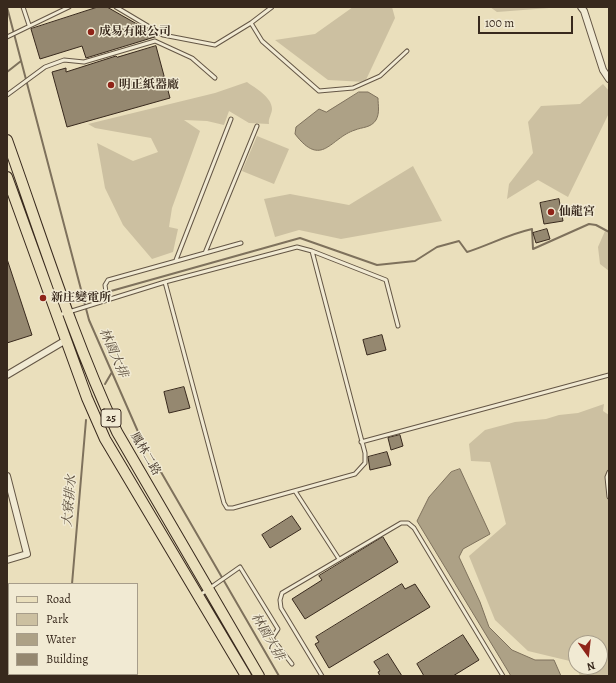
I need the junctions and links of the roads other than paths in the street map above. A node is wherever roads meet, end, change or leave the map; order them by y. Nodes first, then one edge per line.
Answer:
1 (23, 7) edge
2 (69, 7) edge
3 (116, 7) edge
4 (272, 7) edge
5 (581, 7) edge
6 (251, 23) junction
7 (29, 25) junction
8 (7, 35) edge
9 (407, 52) dead end
10 (215, 78) dead end
11 (609, 79) edge
12 (7, 95) edge
13 (232, 119) dead end
14 (257, 126) dead end
15 (7, 140) edge
16 (7, 177) edge
17 (241, 243) dead end
18 (312, 251) junction
19 (205, 253) junction
20 (176, 261) junction
21 (165, 282) junction
22 (107, 299) junction
23 (70, 312) junction
24 (57, 316) junction
25 (398, 326) dead end
26 (66, 340) junction
27 (7, 375) edge
28 (609, 375) edge
29 (361, 442) junction
30 (609, 472) edge
31 (7, 476) edge
32 (295, 491) junction
33 (609, 497) edge
34 (340, 559) junction
35 (7, 560) edge
36 (212, 587) junction
37 (199, 596) junction
38 (292, 664) dead end
39 (246, 676) edge
40 (259, 676) edge
41 (322, 676) edge
42 (503, 676) edge

1 - 7 lane
2 - 7 lane
3 - 6 lane
4 - 6 lane
5 - 11 street
6 - 9 lane
7 - 8 lane
10 - 12 lane
13 - 20 lane
14 - 19 lane
15 - 23 main road, 鳳林二路 / 25
16 - 24 main road, 25
17 - 19 lane
18 - 21 lane
18 - 25 lane
18 - 29 lane
19 - 20 lane
20 - 22 lane
21 - 22 lane
21 - 32 lane
22 - 23 lane
23 - 24 lane
23 - 36 main road, 鳳林二路 / 25
24 - 26 main road, 25
26 - 27 street
26 - 37 main road, 25
28 - 29 lane
29 - 32 lane
30 - 33 lane
31 - 35 street
32 - 34 lane
34 - 41 lane
34 - 42 lane
36 - 37 lane
36 - 38 lane
36 - 40 main road, 鳳林二路 / 25
37 - 39 main road, 25

